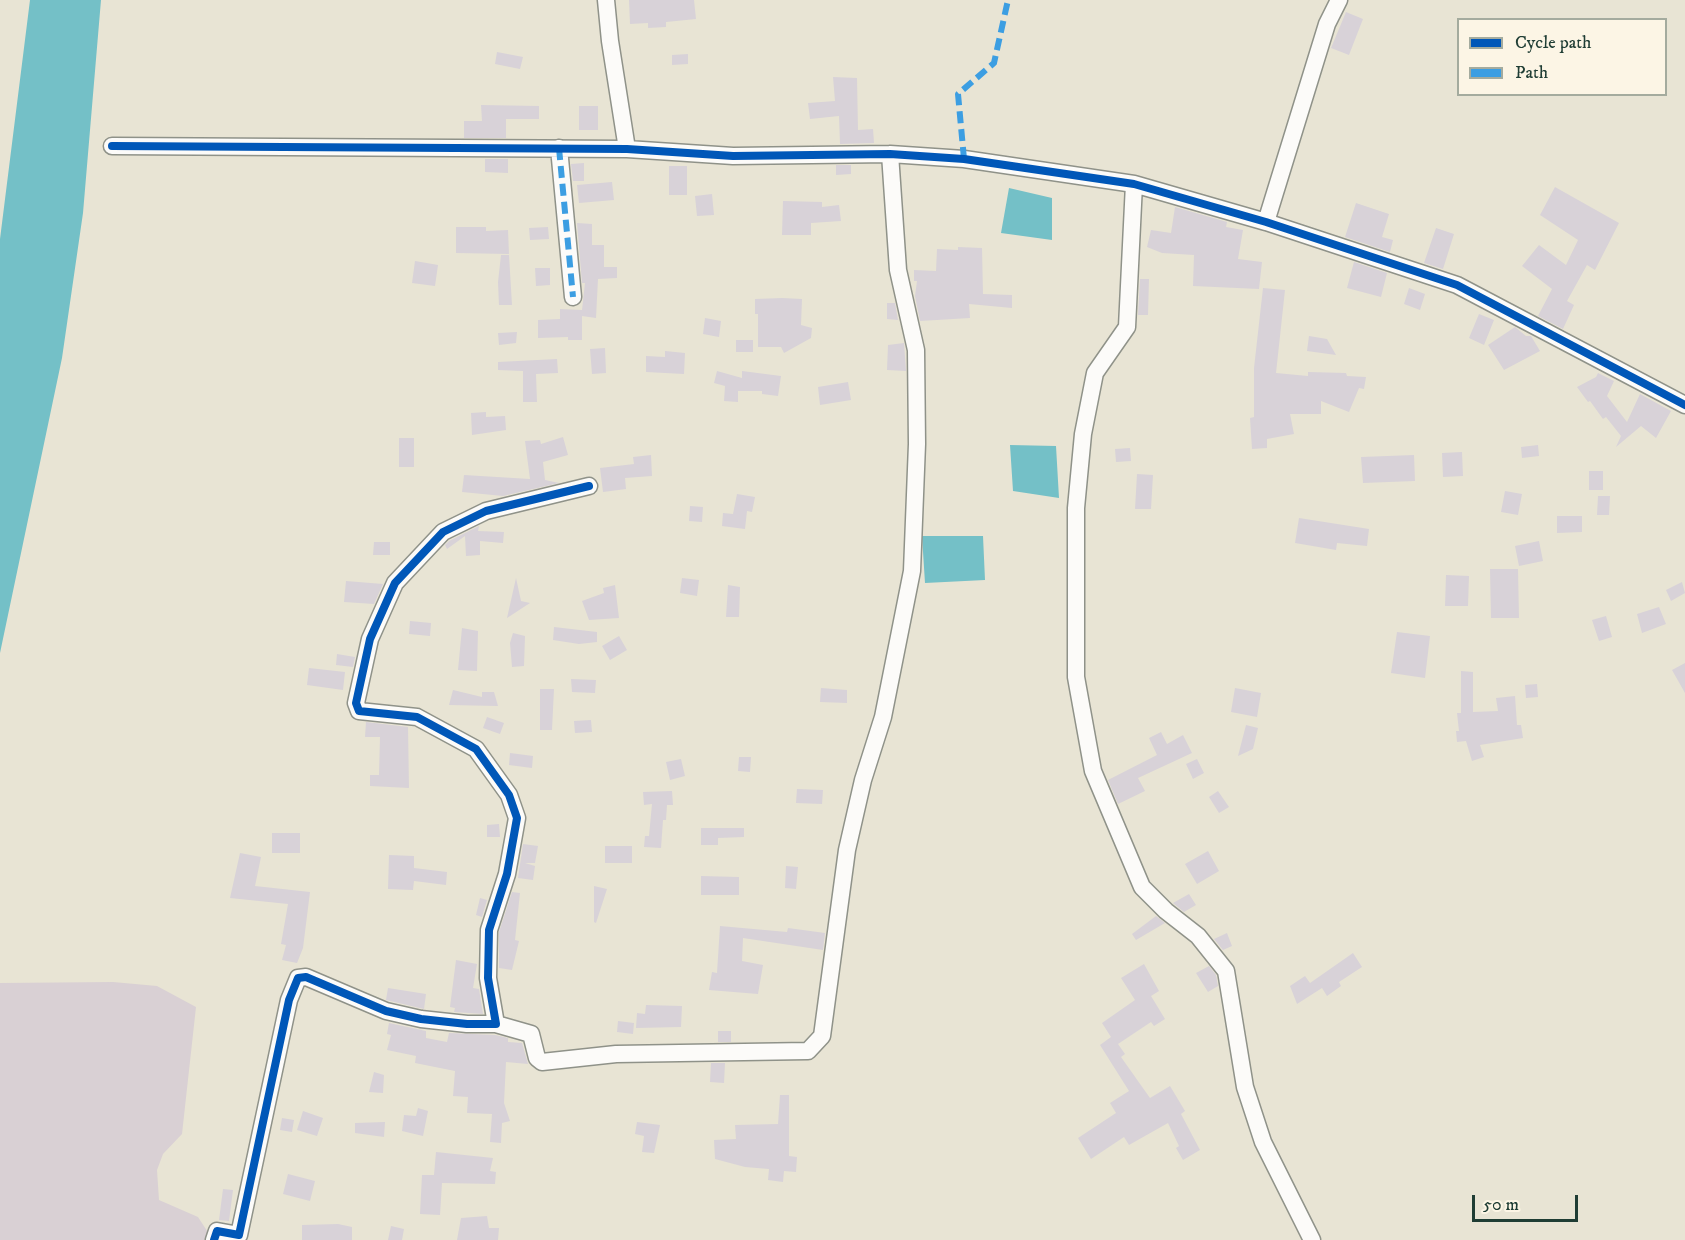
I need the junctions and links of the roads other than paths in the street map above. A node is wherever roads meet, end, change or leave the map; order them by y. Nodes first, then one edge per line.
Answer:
1 (606, 0) edge
2 (1339, 0) edge
3 (112, 146) dead end
4 (559, 148) junction
5 (627, 148) junction
6 (890, 154) junction
7 (1134, 184) junction
8 (1266, 222) junction
9 (573, 297) dead end
10 (1685, 405) edge
11 (589, 486) dead end
12 (496, 1023) junction
13 (214, 1240) edge
14 (1312, 1240) edge

1 - 5 street
2 - 8 street
3 - 4 street
4 - 5 street
4 - 9 street
5 - 6 street
6 - 7 street
6 - 12 street
7 - 8 street
7 - 14 street
8 - 10 street
11 - 12 street
12 - 13 street

